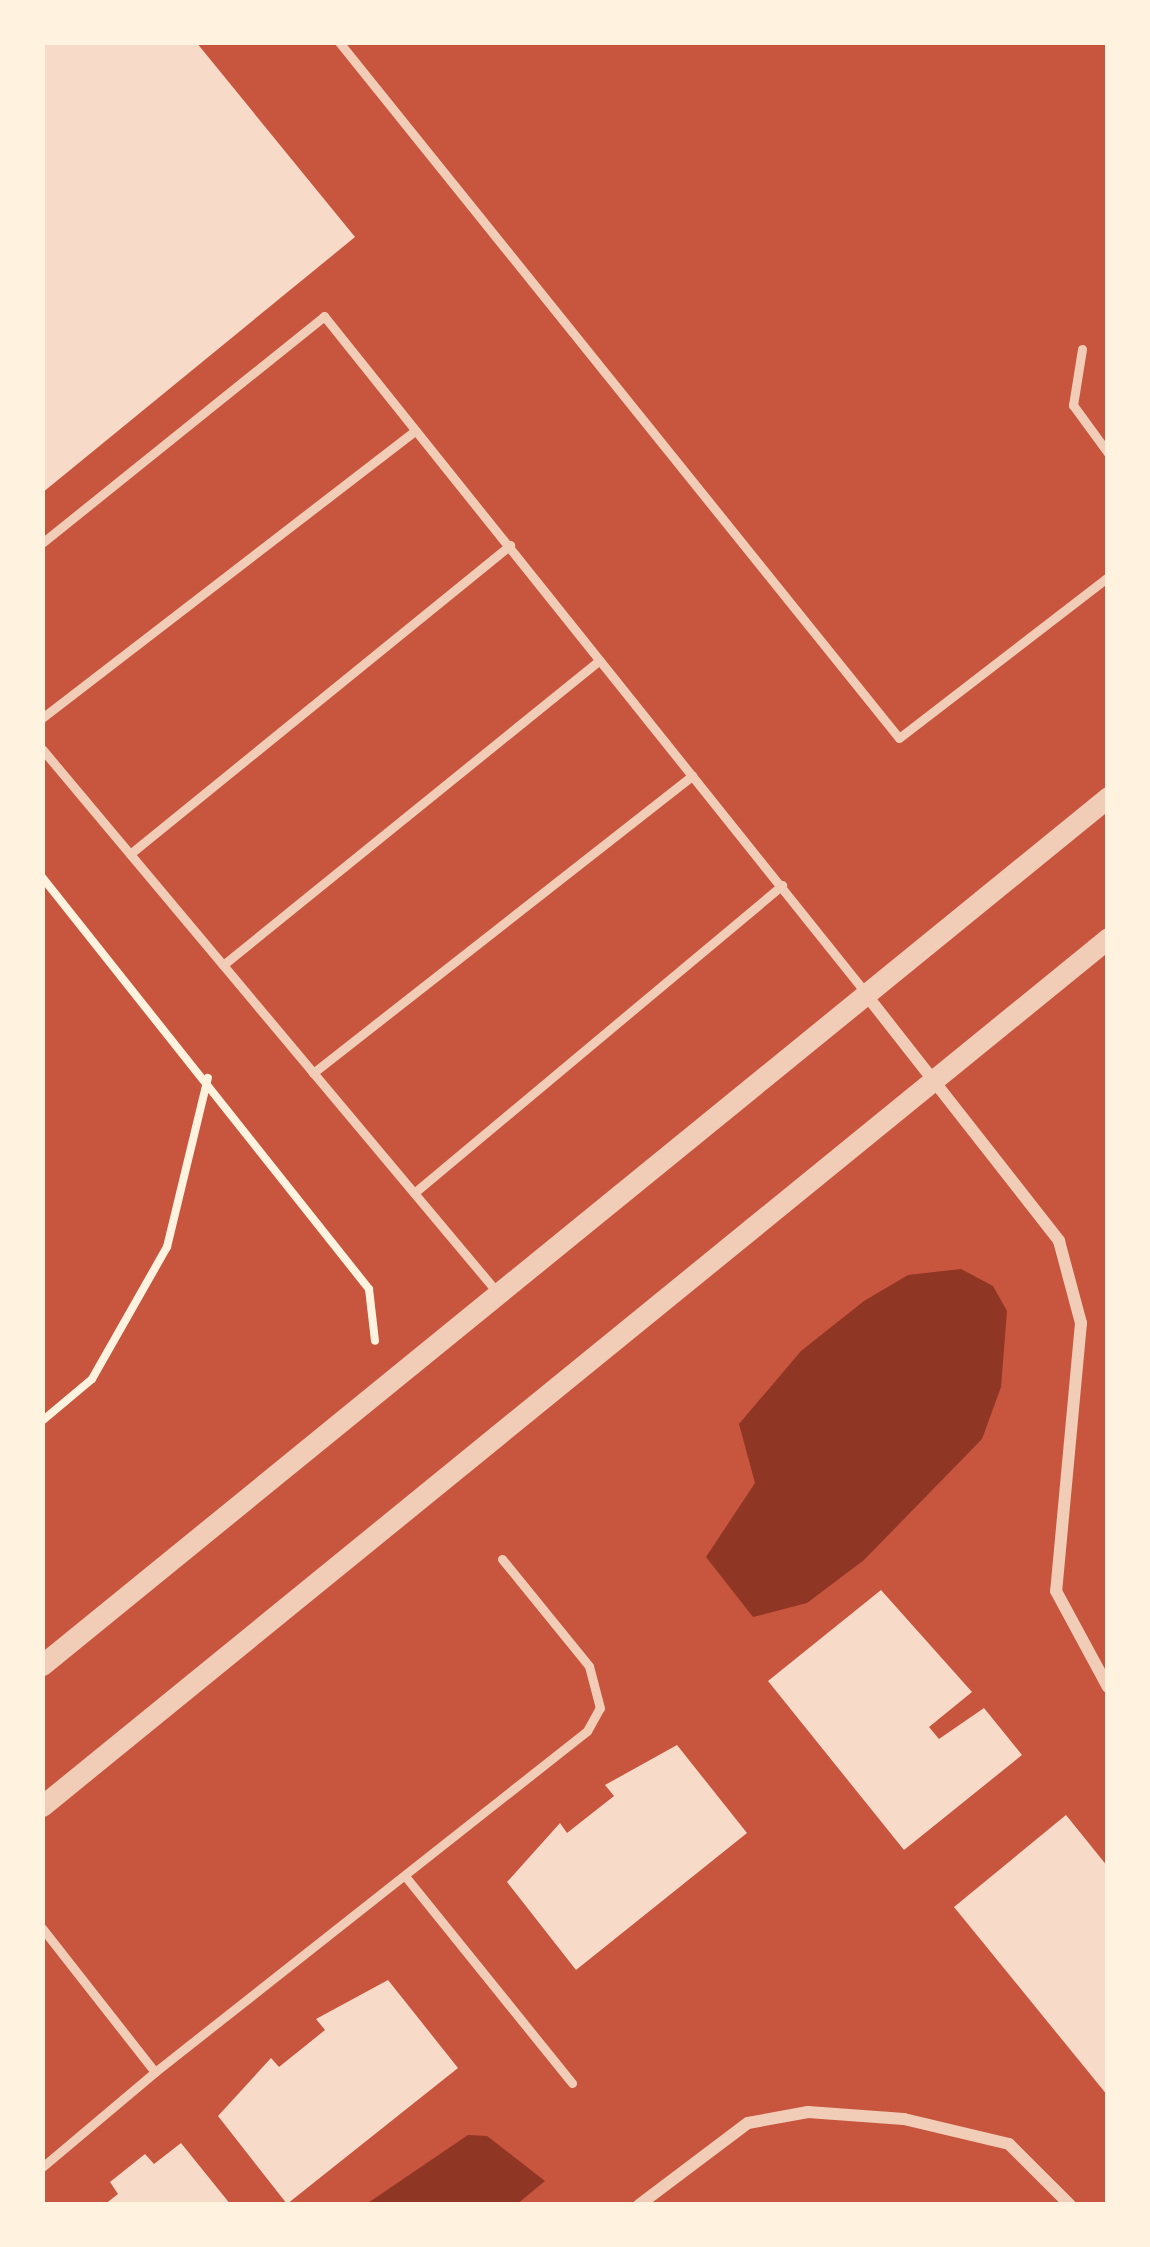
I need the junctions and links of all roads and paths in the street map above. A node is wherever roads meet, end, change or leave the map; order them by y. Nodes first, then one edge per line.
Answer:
1 (339, 42) edge
2 (1082, 349) dead end
3 (415, 431) junction
4 (1108, 453) edge
5 (42, 543) edge
6 (510, 545) junction
7 (1108, 577) edge
8 (599, 661) junction
9 (42, 718) edge
10 (42, 749) edge
11 (692, 776) junction
12 (1108, 797) edge
13 (130, 854) junction
14 (42, 877) edge
15 (782, 885) junction
16 (1108, 938) edge
17 (223, 965) junction
18 (868, 997) junction
19 (314, 1073) junction
20 (208, 1078) junction
21 (938, 1079) junction
22 (414, 1192) junction
23 (500, 1295) junction
24 (375, 1341) dead end
25 (42, 1420) edge
26 (502, 1559) dead end
27 (42, 1665) edge
28 (1108, 1687) edge
29 (42, 1806) edge
30 (405, 1876) junction
31 (42, 1928) edge
32 (155, 2072) junction
33 (572, 2083) dead end
34 (42, 2167) edge
35 (639, 2205) edge
36 (1070, 2205) edge

1 - 7 lane
2 - 4 lane
3 - 5 lane
3 - 6 lane
3 - 9 lane
6 - 8 lane
6 - 13 lane
8 - 11 lane
8 - 17 lane
10 - 13 lane
11 - 15 lane
11 - 19 lane
12 - 18 street
13 - 17 lane
14 - 20 path
15 - 18 lane
15 - 22 lane
16 - 21 street
17 - 19 lane
18 - 21 street
18 - 23 street
19 - 22 lane
20 - 24 path
20 - 25 path
21 - 28 street
21 - 29 street
22 - 23 lane
23 - 27 street
26 - 30 lane
30 - 32 lane
30 - 33 lane
31 - 32 lane
32 - 34 lane
35 - 36 street

